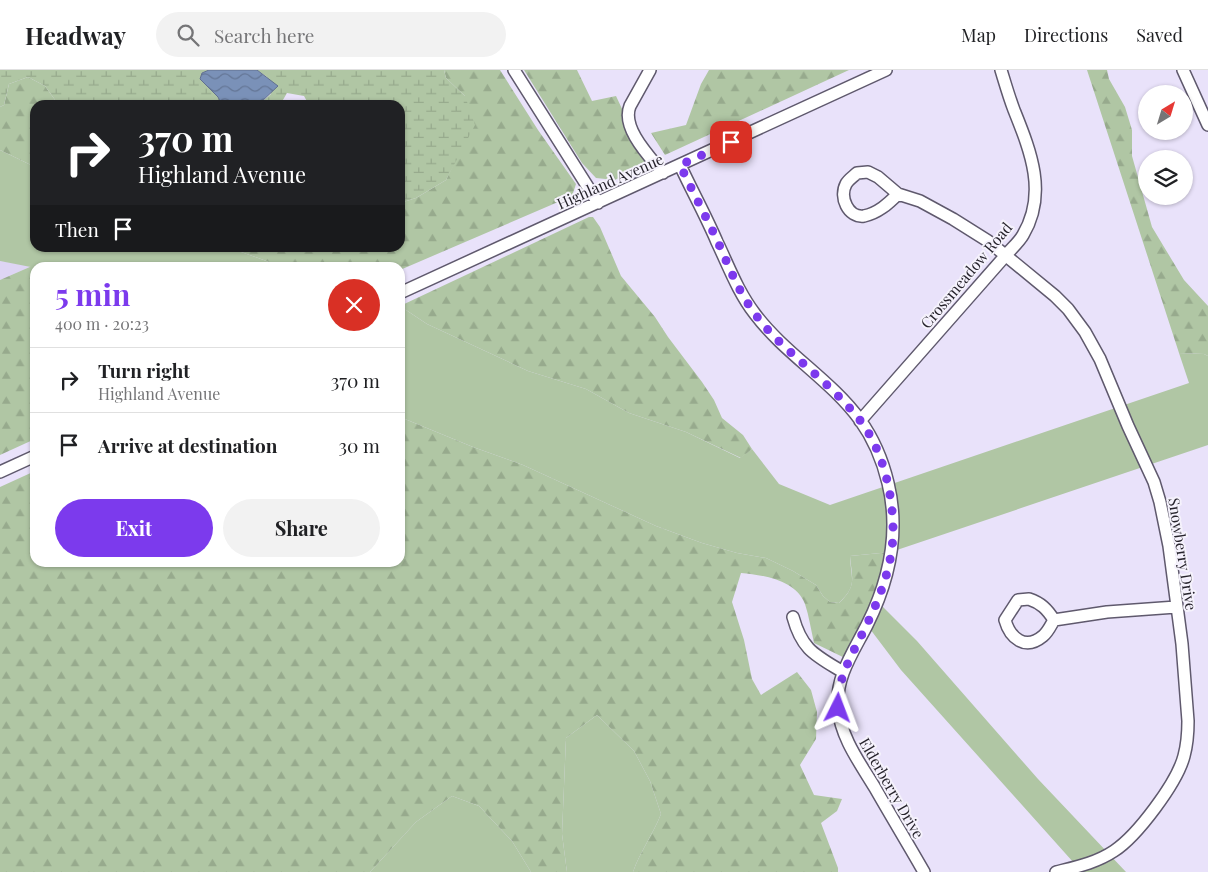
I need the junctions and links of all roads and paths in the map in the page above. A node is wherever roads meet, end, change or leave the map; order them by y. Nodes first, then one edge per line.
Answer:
1 (514, 70) edge
2 (650, 70) edge
3 (886, 70) edge
4 (1001, 70) edge
5 (1183, 70) edge
6 (1208, 125) edge
7 (680, 165) junction
8 (663, 173) junction
9 (898, 194) junction
10 (598, 203) junction
11 (1006, 255) junction
12 (405, 291) edge
13 (860, 421) junction
14 (30, 458) edge
15 (0, 472) edge
16 (1176, 607) junction
17 (792, 617) dead end
18 (1054, 620) junction
19 (843, 672) junction
20 (924, 872) edge
21 (1056, 872) edge

1 - 10 street
2 - 8 street
3 - 7 street, Highland Avenue
4 - 11 street, Crossmeadow Road
5 - 6 street
7 - 8 street, Highland Avenue
7 - 13 street, Elderberry Drive
8 - 10 street, Highland Avenue
9 - 9 street
9 - 11 street, Snowberry Drive
10 - 12 street, Highland Avenue
11 - 13 street, Crossmeadow Road
11 - 16 street, Snowberry Drive
13 - 19 street, Elderberry Drive
14 - 15 street
16 - 18 street
16 - 21 street, Snowberry Drive
17 - 19 street
18 - 18 street
19 - 20 street, Elderberry Drive

